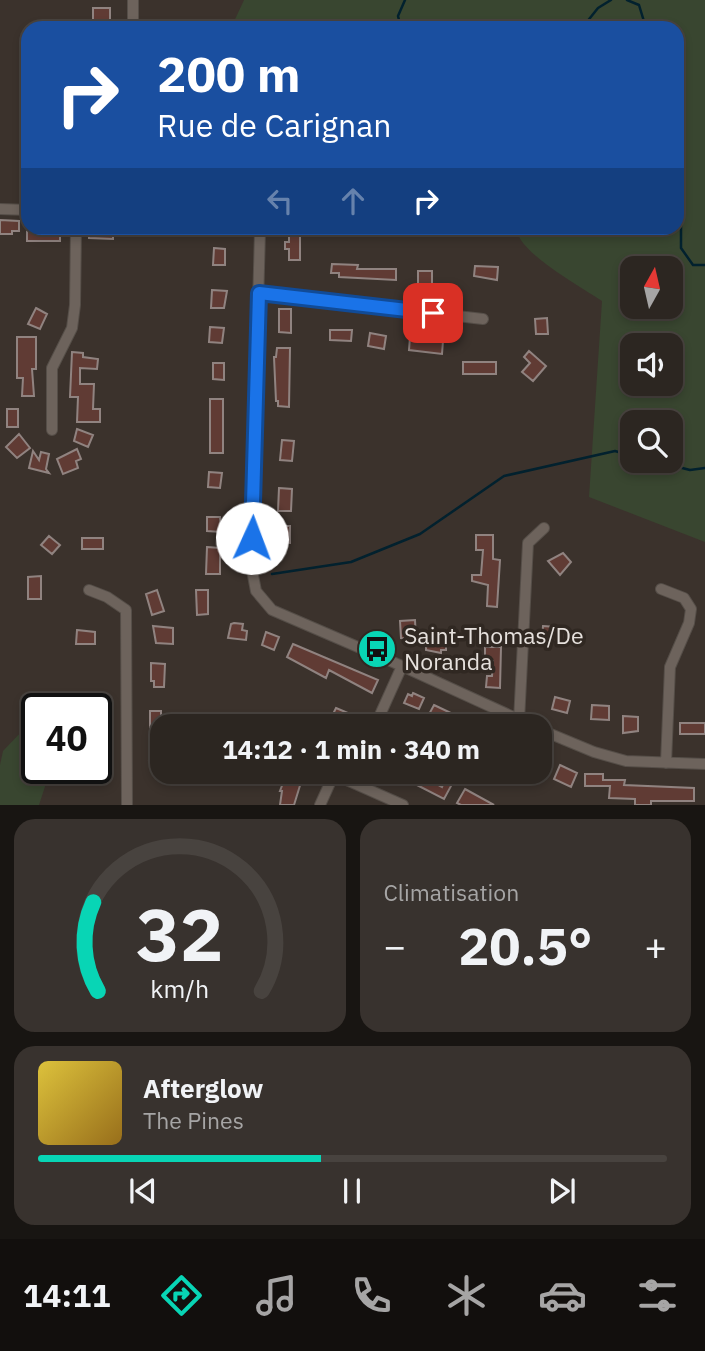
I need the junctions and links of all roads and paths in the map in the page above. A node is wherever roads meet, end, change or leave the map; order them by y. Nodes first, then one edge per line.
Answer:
1 (133, 0) edge
2 (133, 21) edge
3 (0, 209) edge
4 (21, 210) edge
5 (76, 235) edge
6 (260, 235) edge
7 (259, 293) junction
8 (483, 319) dead end
9 (51, 430) dead end
10 (544, 528) dead end
11 (661, 589) dead end
12 (89, 590) dead end
13 (402, 666) junction
14 (380, 714) edge
15 (504, 714) edge
16 (519, 714) edge
17 (552, 735) edge
18 (666, 763) junction
19 (705, 764) edge
20 (329, 784) edge
21 (358, 784) edge
22 (127, 805) edge
23 (320, 805) edge
24 (403, 805) edge

1 - 2 street
3 - 4 street
5 - 9 street
6 - 7 street
7 - 8 street
7 - 13 street
10 - 16 street
11 - 18 street
12 - 22 street
13 - 14 street
13 - 15 street
17 - 18 street
18 - 19 street
20 - 23 street
21 - 24 street

